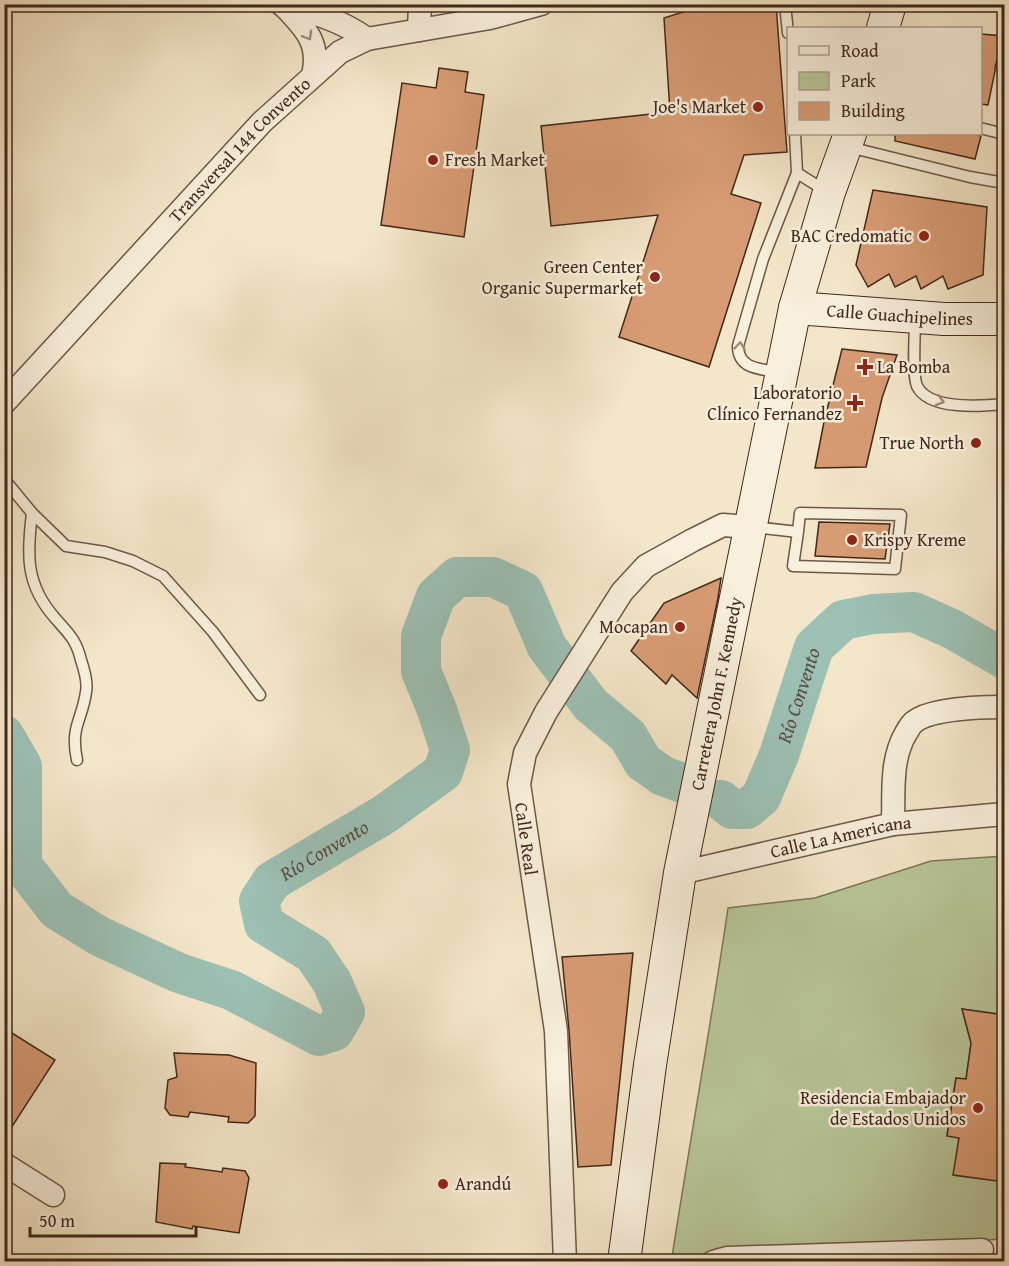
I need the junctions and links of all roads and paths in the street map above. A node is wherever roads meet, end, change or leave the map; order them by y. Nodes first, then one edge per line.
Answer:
1 (420, 4) edge
2 (541, 4) edge
3 (786, 4) edge
4 (891, 4) edge
5 (282, 5) edge
6 (788, 27) edge
7 (883, 27) edge
8 (419, 30) junction
9 (367, 39) junction
10 (314, 75) junction
11 (982, 128) edge
12 (1005, 134) edge
13 (795, 135) edge
14 (848, 140) edge
15 (796, 173) junction
16 (1005, 183) edge
17 (829, 192) junction
18 (795, 308) junction
19 (916, 317) junction
20 (1005, 319) edge
21 (782, 373) junction
22 (4, 404) edge
23 (1005, 404) edge
24 (4, 479) edge
25 (32, 513) junction
26 (750, 527) junction
27 (798, 532) junction
28 (260, 695) dead end
29 (1005, 707) edge
30 (77, 759) dead end
31 (1005, 814) edge
32 (892, 824) junction
33 (680, 873) junction
34 (4, 1164) edge
35 (53, 1195) dead end
36 (982, 1250) dead end
37 (565, 1262) edge
38 (624, 1262) edge
39 (713, 1262) edge

1 - 8 street
2 - 8 street, Transversal 144 Convento
3 - 6 lane
4 - 7 main road
5 - 9 street
5 -> 10 street
8 - 9 street, Transversal 144 Convento
9 - 10 street, Transversal 144 Convento
10 - 22 street, Transversal 144 Convento
11 - 12 lane
13 - 15 lane
14 - 16 lane
14 - 17 main road, Carretera John F. Kennedy
15 - 17 lane
21 -> 15 lane
17 - 18 main road, Carretera John F. Kennedy
18 - 19 main road, Calle Guachipelines
18 - 21 main road, Carretera John F. Kennedy
19 - 20 main road, Calle Guachipelines
19 -> 23 lane
21 - 26 main road, Carretera John F. Kennedy
24 - 25 lane
25 - 28 lane
25 - 30 lane
26 - 27 lane
26 - 33 main road, Carretera John F. Kennedy
26 - 37 street, Calle Real
27 - 27 lane
29 - 32 street
31 - 32 street, Calle La Americana
32 - 33 street, Calle La Americana
33 - 38 main road, Carretera John F. Kennedy
34 - 35 street
36 - 39 street

